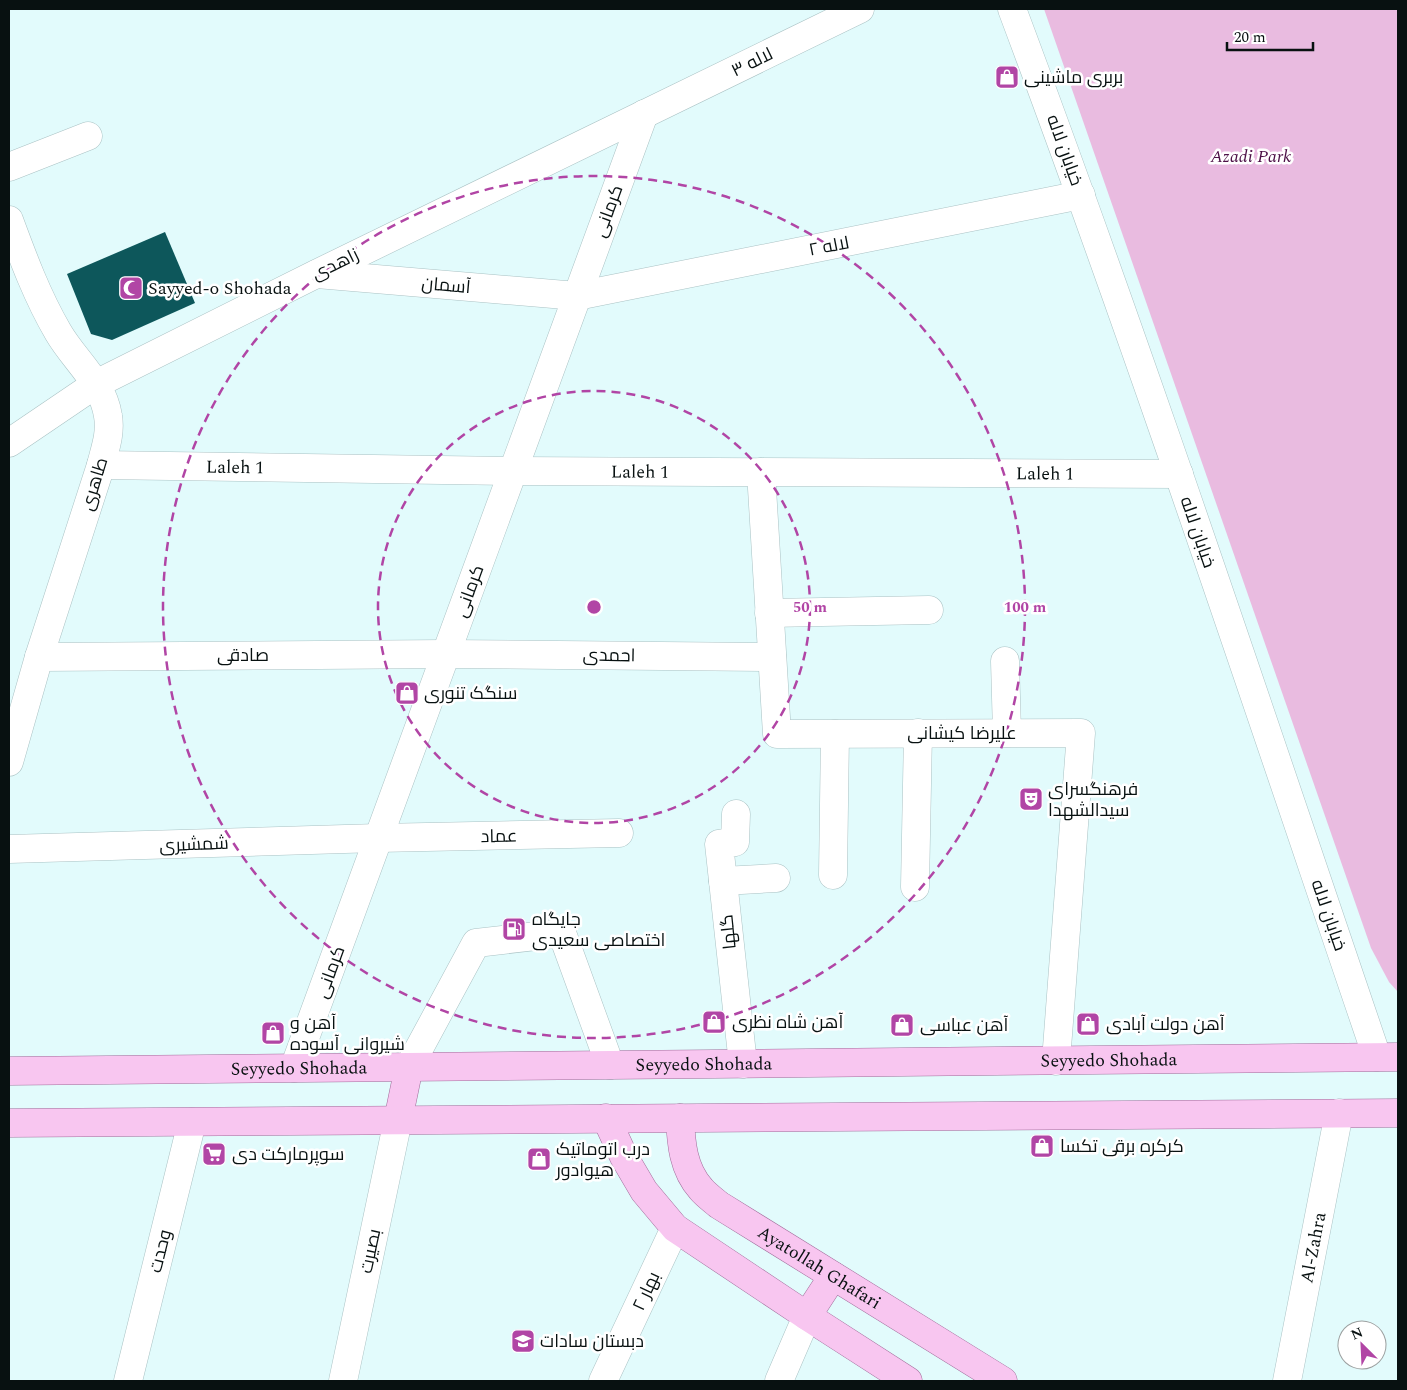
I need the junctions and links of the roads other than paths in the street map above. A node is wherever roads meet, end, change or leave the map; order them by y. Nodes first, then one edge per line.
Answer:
1 (860, 9) edge
2 (1012, 9) edge
3 (644, 114) junction
4 (88, 136) dead end
5 (9, 167) edge
6 (1081, 195) junction
7 (9, 220) edge
8 (316, 274) junction
9 (576, 296) junction
10 (96, 384) junction
11 (9, 442) edge
12 (101, 465) junction
13 (513, 471) junction
14 (761, 472) junction
15 (1179, 474) junction
16 (929, 610) dead end
17 (769, 613) junction
18 (446, 654) junction
19 (39, 657) junction
20 (772, 657) junction
21 (1005, 661) dead end
22 (918, 733) junction
23 (1007, 733) junction
24 (835, 734) junction
25 (9, 762) edge
26 (736, 814) dead end
27 (619, 833) dead end
28 (378, 838) junction
29 (9, 850) edge
30 (833, 875) dead end
31 (776, 878) dead end
32 (723, 881) junction
33 (915, 887) dead end
34 (1388, 1057) edge
35 (1056, 1061) junction
36 (743, 1064) junction
37 (610, 1065) junction
38 (409, 1067) junction
39 (294, 1068) junction
40 (9, 1071) edge
41 (1339, 1113) junction
42 (1398, 1113) edge
43 (606, 1118) junction
44 (680, 1118) junction
45 (398, 1120) junction
46 (192, 1122) junction
47 (9, 1123) edge
48 (675, 1228) junction
49 (833, 1276) junction
50 (807, 1316) junction
51 (128, 1381) edge
52 (343, 1381) edge
53 (603, 1381) edge
54 (779, 1381) edge
55 (908, 1381) edge
56 (1003, 1381) edge
57 (1287, 1381) edge

1 - 3 street, لاله ۳
2 - 6 street, خیابان لاله
3 - 8 street, زاهدی
3 - 9 street, کرمانی
4 - 5 street
6 - 9 street, لاله ۲
6 - 15 street, خیابان لاله
7 - 10 street, طاهری
8 - 9 street, آسمان
8 - 10 street, زاهدی
9 - 13 street, کرمانی
10 - 11 street, زاهدی
10 - 12 street, طاهری
12 - 13 street, Laleh 1
12 - 19 street, طاهری
13 - 14 street, Laleh 1
13 - 18 street, کرمانی
14 - 15 street, Laleh 1
14 - 17 street, علیرضا کیشانی
15 - 34 street, خیابان لاله
16 - 17 street
17 - 20 street, علیرضا کیشانی
18 - 19 street, صادقی
18 - 20 street, احمدی
18 - 28 street, کرمانی
19 - 25 street, طاهری
20 - 24 street, علیرضا کیشانی
21 - 23 street
22 - 23 street, علیرضا کیشانی
22 - 24 street, علیرضا کیشانی
22 - 33 street
23 - 35 street, علیرضا کیشانی
24 - 30 street
26 - 32 street, گلها
27 - 28 street, عماد
28 - 29 street, شمشیری
28 - 39 street, کرمانی
31 - 32 street
32 - 36 street, گلها
34 - 35 main road, Seyyedo Shohada
35 - 36 main road, Seyyedo Shohada
36 - 37 main road, Seyyedo Shohada
37 - 38 main road, Seyyedo Shohada
37 - 38 street
38 - 39 main road, Seyyedo Shohada
38 - 45 main road
39 - 40 main road, Seyyedo Shohada
41 - 42 main road
41 - 44 main road
41 - 57 street, Al-Zahra
43 - 44 main road
43 - 45 main road
43 - 48 main road
44 - 49 main road, Ayatollah Ghafari
45 - 46 main road
45 - 52 street, بصیرت
46 - 47 main road
46 - 51 street, وحدت
48 - 50 main road
48 - 53 street, بهار ۲
49 - 50 main road
49 - 56 main road, Ayatollah Ghafari
50 - 54 street
50 - 55 main road

